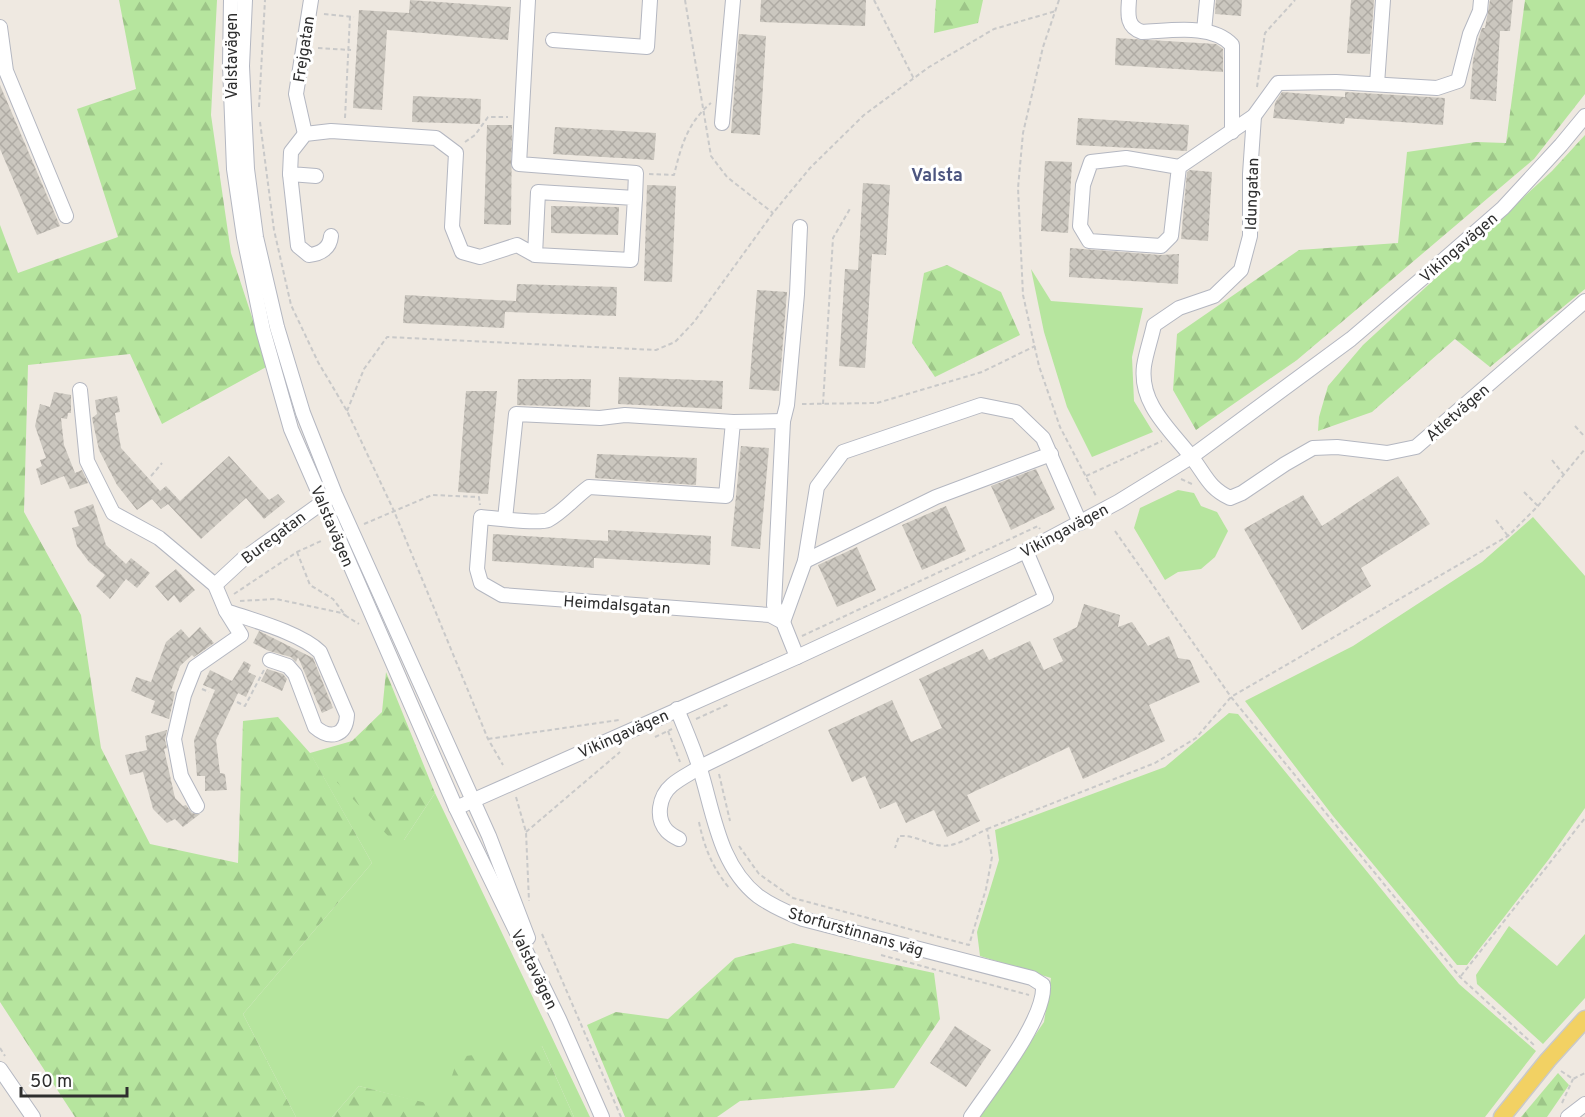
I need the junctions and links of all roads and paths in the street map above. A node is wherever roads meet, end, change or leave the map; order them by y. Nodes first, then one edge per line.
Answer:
1 (231, 0) edge
2 (245, 0) edge
3 (265, 0) edge
4 (528, 0) edge
5 (650, 0) edge
6 (733, 0) edge
7 (874, 0) edge
8 (1059, 0) edge
9 (1129, 0) edge
10 (1207, 0) edge
11 (1295, 0) edge
12 (1383, 0) edge
13 (1481, 0) edge
14 (310, 6) edge
15 (1056, 11) junction
16 (350, 16) junction
17 (354, 17) dead end
18 (0, 27) edge
19 (1204, 31) junction
20 (553, 40) dead end
21 (303, 47) junction
22 (350, 50) junction
23 (914, 79) junction
24 (1377, 84) junction
25 (1257, 87) dead end
26 (724, 92) junction
27 (1254, 116) junction
28 (1585, 116) edge
29 (521, 118) junction
30 (722, 123) dead end
31 (345, 132) junction
32 (1232, 132) junction
33 (305, 134) junction
34 (453, 150) junction
35 (1179, 167) junction
36 (636, 173) junction
37 (290, 174) junction
38 (316, 176) dead end
39 (635, 198) junction
40 (851, 207) dead end
41 (66, 216) dead end
42 (800, 227) dead end
43 (331, 236) dead end
44 (535, 255) junction
45 (1585, 301) edge
46 (1035, 346) junction
47 (80, 390) dead end
48 (823, 404) junction
49 (787, 405) junction
50 (347, 411) junction
51 (783, 421) junction
52 (733, 422) junction
53 (1575, 426) dead end
54 (1173, 436) junction
55 (1585, 436) edge
56 (1585, 449) edge
57 (1051, 454) junction
58 (1191, 457) junction
59 (1552, 460) dead end
60 (162, 463) dead end
61 (1564, 475) junction
62 (151, 476) dead end
63 (1086, 476) junction
64 (1524, 492) dead end
65 (1096, 496) dead end
66 (329, 498) junction
67 (1538, 506) junction
68 (394, 511) junction
69 (481, 517) junction
70 (505, 519) junction
71 (1496, 520) dead end
72 (1080, 523) junction
73 (360, 526) dead end
74 (1115, 531) dead end
75 (1508, 536) junction
76 (321, 541) dead end
77 (1026, 551) junction
78 (297, 552) junction
79 (805, 561) junction
80 (215, 585) junction
81 (225, 606) junction
82 (346, 616) junction
83 (783, 622) junction
84 (359, 624) dead end
85 (797, 657) junction
86 (270, 660) joint
87 (1231, 697) junction
88 (237, 702) dead end
89 (677, 709) junction
90 (668, 731) dead end
91 (621, 751) dead end
92 (714, 760) junction
93 (503, 765) dead end
94 (700, 767) junction
95 (686, 776) junction
96 (516, 797) dead end
97 (473, 800) junction
98 (197, 806) dead end
99 (456, 808) junction
100 (698, 818) dead end
101 (1585, 818) edge
102 (731, 826) dead end
103 (987, 829) junction
104 (526, 832) junction
105 (679, 839) dead end
106 (736, 842) dead end
107 (895, 848) dead end
108 (732, 891) dead end
109 (530, 905) dead end
110 (539, 926) dead end
111 (878, 954) dead end
112 (1461, 977) junction
113 (1043, 996) junction
114 (559, 1019) junction
115 (1585, 1019) edge
116 (1535, 1046) dead end
117 (0, 1069) edge
118 (1561, 1071) dead end
119 (1585, 1073) edge
120 (1573, 1079) junction
121 (1585, 1104) edge
122 (1564, 1112) edge
123 (33, 1117) edge
124 (602, 1117) edge
125 (621, 1117) edge
126 (971, 1117) edge
127 (1502, 1117) edge

1 - 66 street, Valstavägen
2 - 66 street, Valstavägen
3 - 50 path
4 - 29 street
5 - 20 street
6 - 26 street
7 - 23 path
8 - 15 path
9 - 19 street
10 - 19 street
11 - 25 path
12 - 24 street
13 - 24 street
14 - 16 path
14 - 21 street, Frejgatan
15 - 23 path
15 - 46 path
16 - 17 path
16 - 22 path
18 - 41 street
19 - 32 street
21 - 22 path
21 - 33 street, Frejgatan
22 - 31 path
23 - 50 path
24 - 27 street
26 - 30 street
26 - 36 path
27 - 32 street
27 - 54 street, Idungatan
28 - 58 street, Vikingavägen
29 - 34 path
29 - 36 street
31 - 33 street
31 - 34 street
32 - 35 street
33 - 37 street
34 - 44 street
35 - 35 street
36 - 39 street
37 - 38 street
37 - 43 street
39 - 44 street
39 - 44 street
40 - 48 path
42 - 49 street
45 - 58 street, Atletvägen
46 - 48 path
46 - 63 path
47 - 80 street
48 - 49 path
49 - 51 street
50 - 68 path
51 - 52 street
51 - 83 street
52 - 70 street
52 - 70 street
53 - 55 path
54 - 58 street, Idungatan
54 - 63 path
56 - 61 path
57 - 72 street
57 - 79 street
57 - 79 street
58 - 72 street, Vikingavägen
59 - 61 path
60 - 62 path
61 - 67 path
63 - 65 path
64 - 67 path
66 - 80 street, Buregatan
66 - 97 street, Valstavägen
66 - 99 street, Valstavägen
67 - 75 path
68 - 69 path
68 - 73 path
68 - 93 path
69 - 70 street
69 - 83 street, Heimdalsgatan
71 - 75 path
72 - 77 street, Vikingavägen
74 - 87 path
75 - 87 path
76 - 78 path
77 - 85 street, Vikingavägen
77 - 92 street
78 - 81 path
78 - 82 path
79 - 83 street
80 - 81 street
81 - 82 path
81 - 86 street
81 - 98 street
82 - 84 path
83 - 85 street
85 - 89 street, Vikingavägen
86 - 88 path
87 - 103 path
87 - 112 path
89 - 94 street, Storfurstinnans väg
89 - 97 street, Vikingavägen
90 - 95 path
91 - 104 path
92 - 94 street
92 - 102 path
94 - 95 street
94 - 113 street, Storfurstinnans väg
95 - 105 street
96 - 104 path
97 - 99 street, Vikingavägen
97 - 114 street, Valstavägen
99 - 114 street, Valstavägen
100 - 108 path
101 - 112 path
103 - 106 path
103 - 107 path
104 - 109 path
110 - 125 path
111 - 113 path
112 - 116 path
113 - 126 street
114 - 124 street, Valstavägen
115 - 127 main road
117 - 123 street
118 - 120 path
119 - 120 path
120 - 122 path
121 - 122 street

